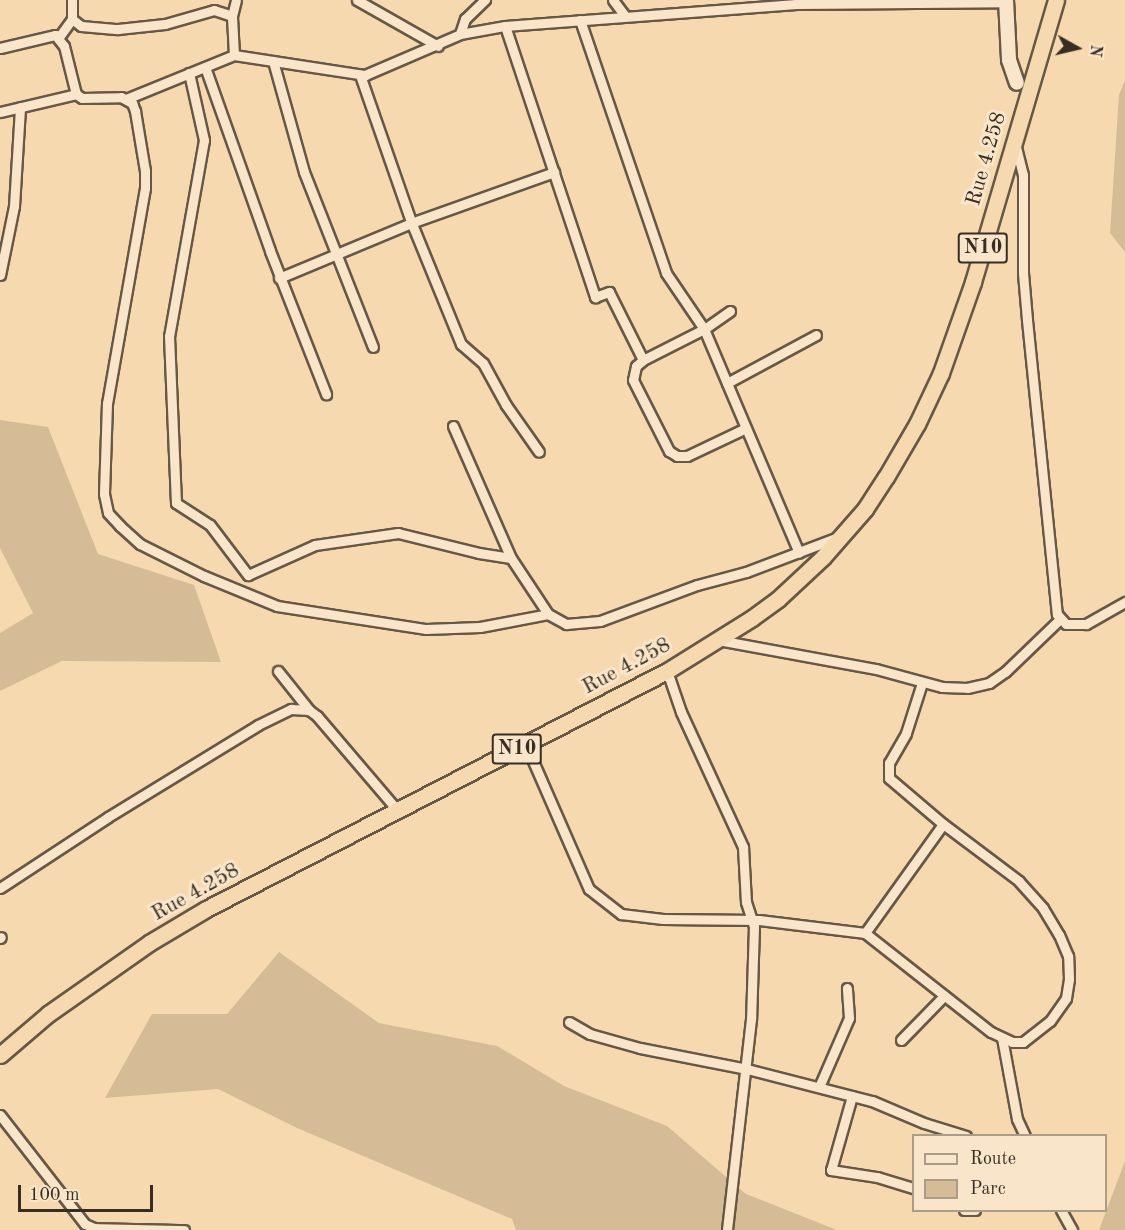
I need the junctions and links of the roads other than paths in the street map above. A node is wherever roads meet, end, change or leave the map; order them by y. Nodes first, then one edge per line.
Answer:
1 (72, 0) edge
2 (236, 0) edge
3 (357, 0) edge
4 (484, 0) edge
5 (613, 0) edge
6 (1056, 0) edge
7 (1006, 1) edge
8 (370, 3) edge
9 (232, 16) junction
10 (625, 16) junction
11 (72, 19) junction
12 (580, 20) junction
13 (505, 26) junction
14 (460, 34) junction
15 (60, 37) junction
16 (438, 46) junction
17 (0, 48) edge
18 (234, 55) junction
19 (273, 61) junction
20 (205, 67) junction
21 (189, 73) junction
22 (360, 75) junction
23 (1023, 89) junction
24 (76, 94) junction
25 (126, 99) junction
26 (20, 107) junction
27 (0, 112) edge
28 (1015, 141) junction
29 (554, 172) junction
30 (411, 223) junction
31 (336, 253) junction
32 (0, 275) edge
33 (280, 277) junction
34 (729, 311) dead end
35 (704, 328) junction
36 (816, 335) dead end
37 (373, 347) dead end
38 (643, 360) junction
39 (727, 384) junction
40 (326, 394) dead end
41 (453, 426) dead end
42 (746, 428) junction
43 (538, 452) dead end
44 (841, 536) junction
45 (799, 553) junction
46 (511, 558) junction
47 (1125, 602) edge
48 (548, 614) junction
49 (1060, 619) junction
50 (718, 640) junction
51 (667, 670) junction
52 (278, 671) dead end
53 (922, 682) junction
54 (309, 710) junction
55 (526, 745) junction
56 (398, 811) junction
57 (943, 824) junction
58 (0, 888) edge
59 (753, 920) junction
60 (865, 933) junction
61 (847, 988) dead end
62 (944, 996) junction
63 (569, 1022) dead end
64 (1002, 1038) junction
65 (902, 1040) dead end
66 (0, 1055) edge
67 (745, 1069) junction
68 (819, 1088) junction
69 (852, 1096) junction
70 (0, 1114) edge
71 (960, 1134) edge
72 (1024, 1134) edge
73 (912, 1187) edge
74 (1062, 1212) edge
75 (184, 1230) edge
76 (727, 1230) edge
77 (1072, 1230) edge

1 - 11 street
2 - 9 street
3 - 8 street
4 - 14 street
5 - 10 street
6 - 23 highway, N10
7 - 10 street
7 - 23 main road
8 - 16 street
9 - 11 street
9 - 18 street
10 - 12 street
11 - 15 street
12 - 13 street
12 - 35 street
13 - 14 street
13 - 29 street
14 - 16 street
15 - 17 street
15 - 24 street
16 - 22 street
18 - 19 street
18 - 20 street
19 - 22 street
19 - 31 street
20 - 21 street
20 - 33 street
21 - 25 street
21 - 46 street
22 - 30 street
23 - 28 highway, Rue 4.258 / N10
24 - 25 street
24 - 26 street
25 - 48 street
26 - 27 street
26 - 32 street
28 - 44 highway, Rue 4.258 / N10
28 - 49 street
29 - 30 street
29 - 38 street
30 - 31 street
30 - 43 street
31 - 33 street
31 - 37 street
33 - 40 street
34 - 35 street
35 - 38 street
35 - 39 street
36 - 39 street
38 - 42 street
39 - 42 street
41 - 46 street
42 - 45 street
44 - 45 street
44 - 50 highway, Rue 4.258 / N10
45 - 48 street
46 - 48 street
47 - 49 street
49 - 53 street
50 - 51 highway, Rue 4.258 / N10
50 - 53 street
51 - 55 highway, Rue 4.258 / N10
51 - 59 street
52 - 54 street
53 - 57 street
54 - 56 street
54 - 58 street
55 - 56 highway, Rue 4.258 / N10
55 - 59 street
56 - 66 highway, Rue 4.258 / N10
57 - 60 street
57 - 64 street
59 - 60 street
59 - 67 street
60 - 62 street
61 - 68 street
62 - 64 street
62 - 65 street
63 - 67 street
64 - 72 street
67 - 68 street
67 - 76 street
68 - 69 street
69 - 71 street
69 - 73 street
70 - 75 street
74 - 77 street

